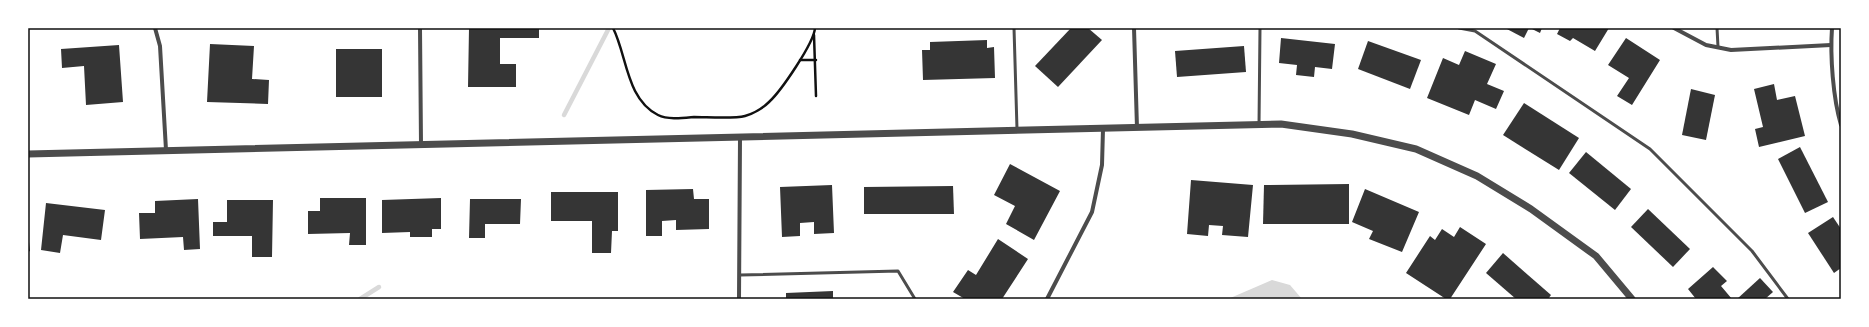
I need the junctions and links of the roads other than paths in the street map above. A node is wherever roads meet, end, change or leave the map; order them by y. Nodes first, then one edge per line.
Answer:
1 (155, 28) edge
2 (420, 28) edge
3 (1014, 28) edge
4 (1134, 28) edge
5 (1260, 28) edge
6 (1459, 28) edge
7 (1674, 28) edge
8 (1718, 28) edge
9 (1832, 28) edge
10 (1831, 45) junction
11 (1718, 47) junction
12 (1841, 124) edge
13 (1259, 125) junction
14 (1137, 128) junction
15 (1103, 129) junction
16 (1017, 131) junction
17 (740, 138) junction
18 (421, 145) junction
19 (166, 150) junction
20 (28, 154) edge
21 (740, 275) junction
22 (739, 299) edge
23 (915, 299) edge
24 (1047, 299) edge
25 (1632, 299) edge
26 (1788, 299) edge

1 - 19 street
2 - 18 street
3 - 16 lane
4 - 14 street
5 - 13 lane
6 - 26 lane
7 - 11 street
8 - 11 lane
9 - 10 street
10 - 11 street
10 - 12 street
13 - 14 street
13 - 25 street
14 - 15 street
15 - 16 street
15 - 24 street
16 - 17 street
17 - 18 street
17 - 21 street
18 - 19 street
19 - 20 street
21 - 22 street
21 - 23 lane

